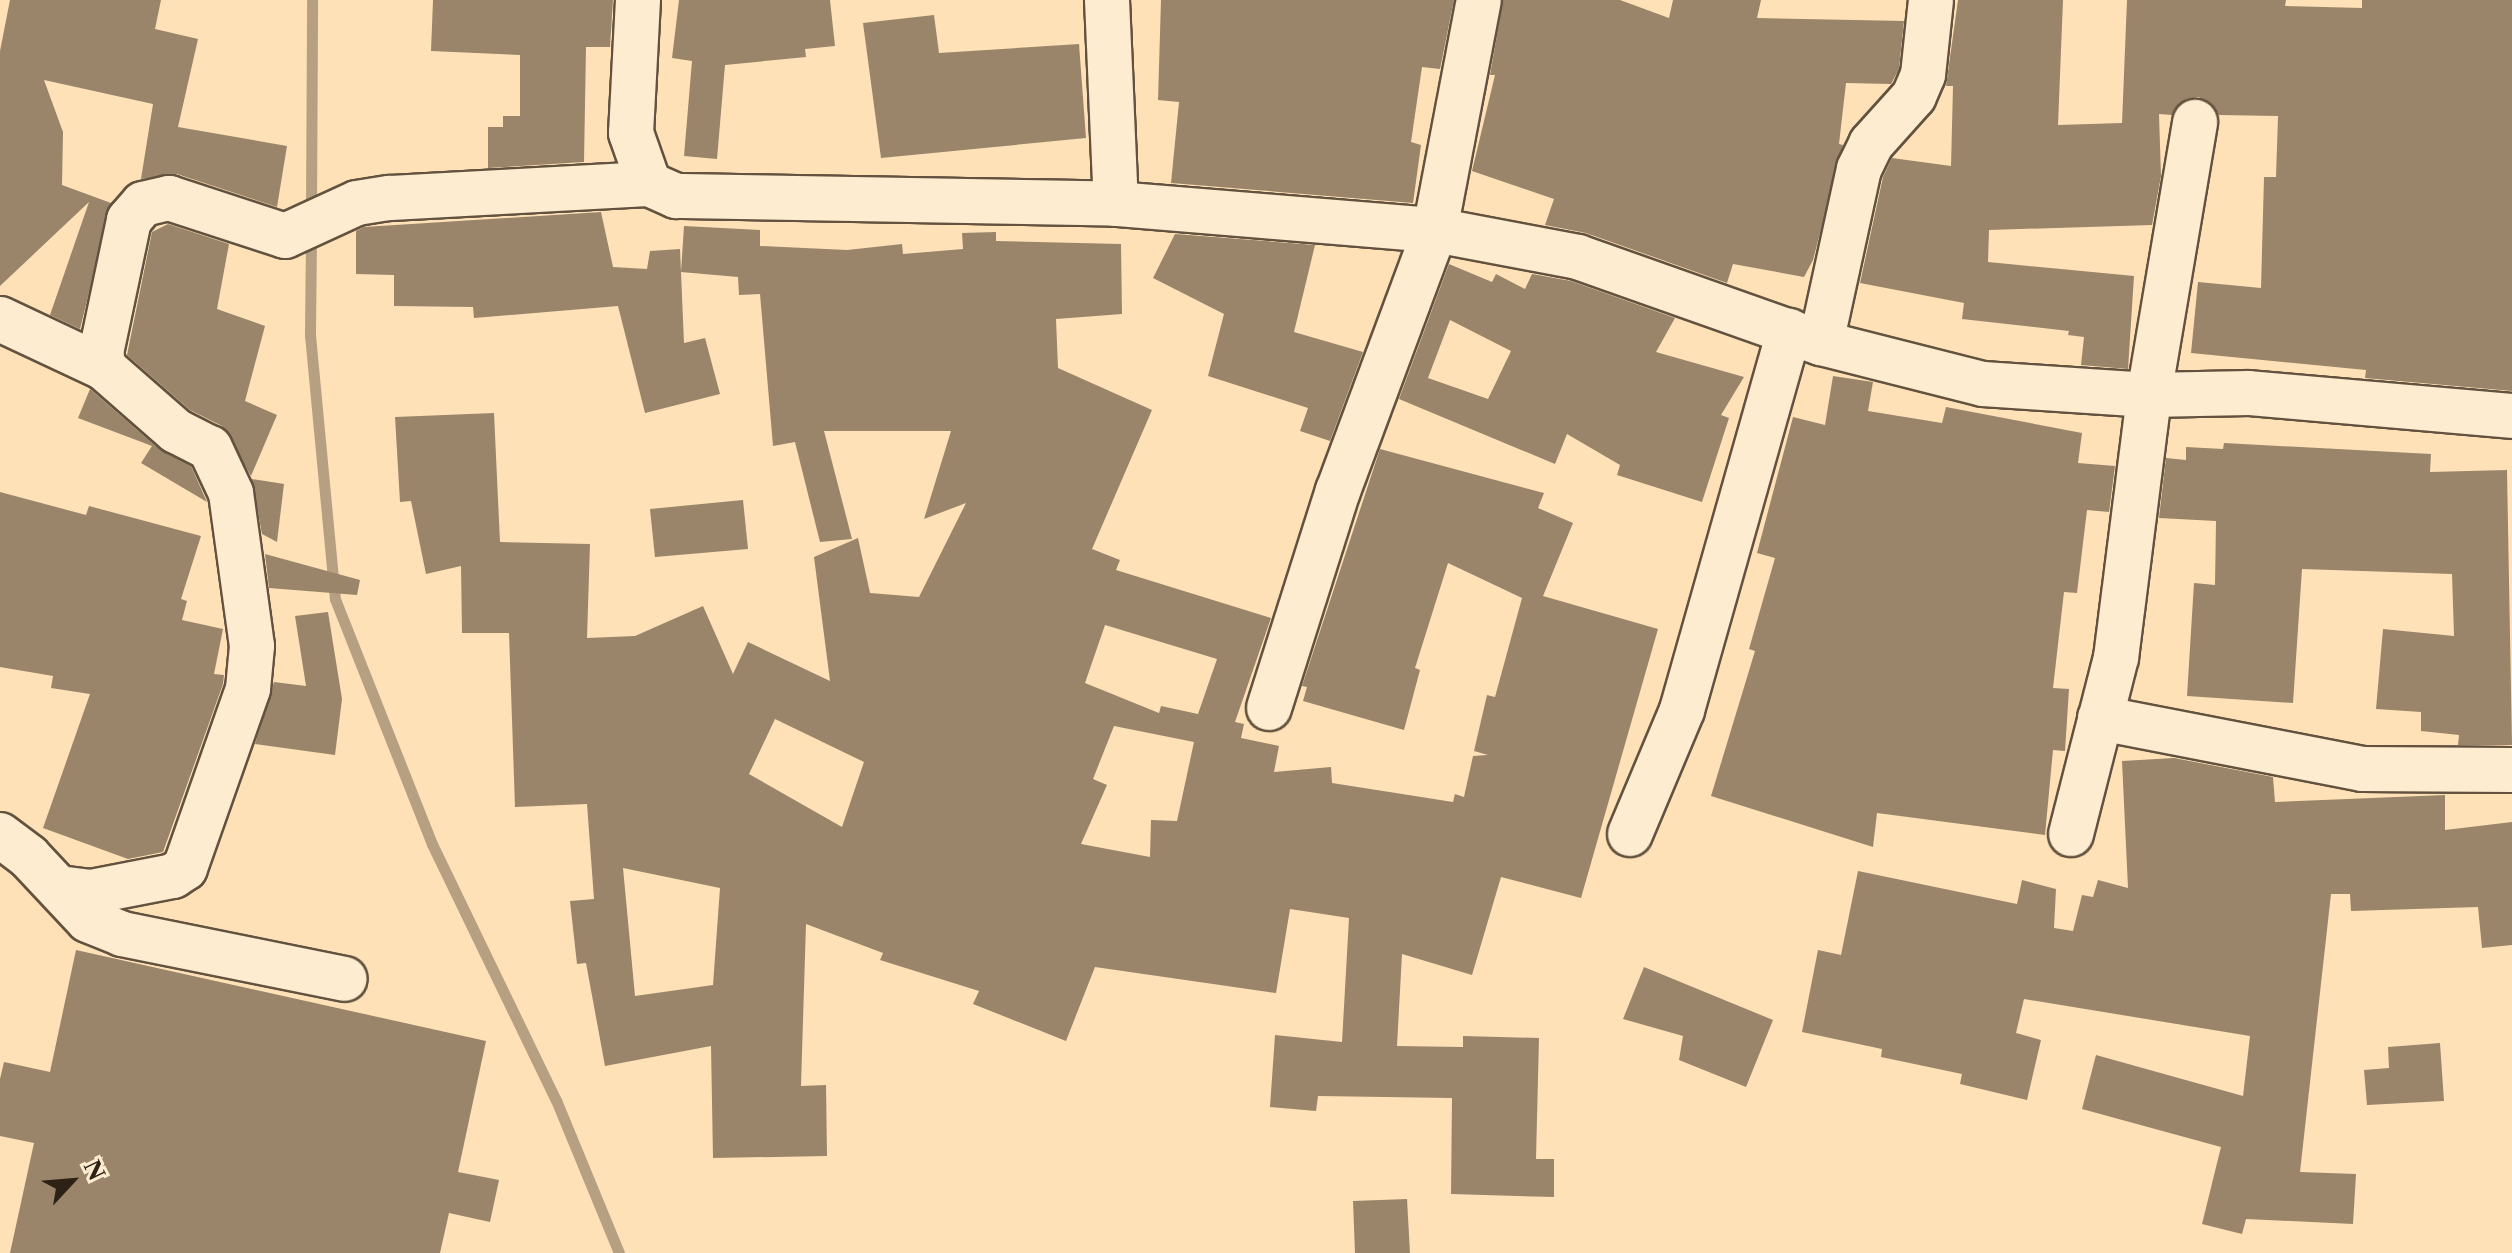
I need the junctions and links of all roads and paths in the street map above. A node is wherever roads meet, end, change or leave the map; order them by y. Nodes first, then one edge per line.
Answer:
1 (638, 0) edge
2 (1107, 0) edge
3 (1479, 0) edge
4 (1931, 0) edge
5 (2195, 122) dead end
6 (649, 184) junction
7 (1116, 204) junction
8 (1435, 230) junction
9 (0, 319) edge
10 (1805, 337) junction
11 (104, 368) junction
12 (2149, 395) junction
13 (2512, 416) edge
14 (1269, 708) dead end
15 (2100, 718) junction
16 (2512, 770) edge
17 (1630, 834) dead end
18 (2071, 834) dead end
19 (0, 835) edge
20 (59, 888) junction
21 (345, 979) dead end

1 - 6 street
2 - 7 street
3 - 8 street
4 - 10 street
5 - 12 street
6 - 7 street
6 - 11 street
7 - 8 street
8 - 10 street
8 - 14 street
9 - 11 street
10 - 12 street
10 - 17 street
11 - 20 street
12 - 13 street
12 - 15 street
15 - 16 street
15 - 18 street
19 - 20 street
20 - 21 street

